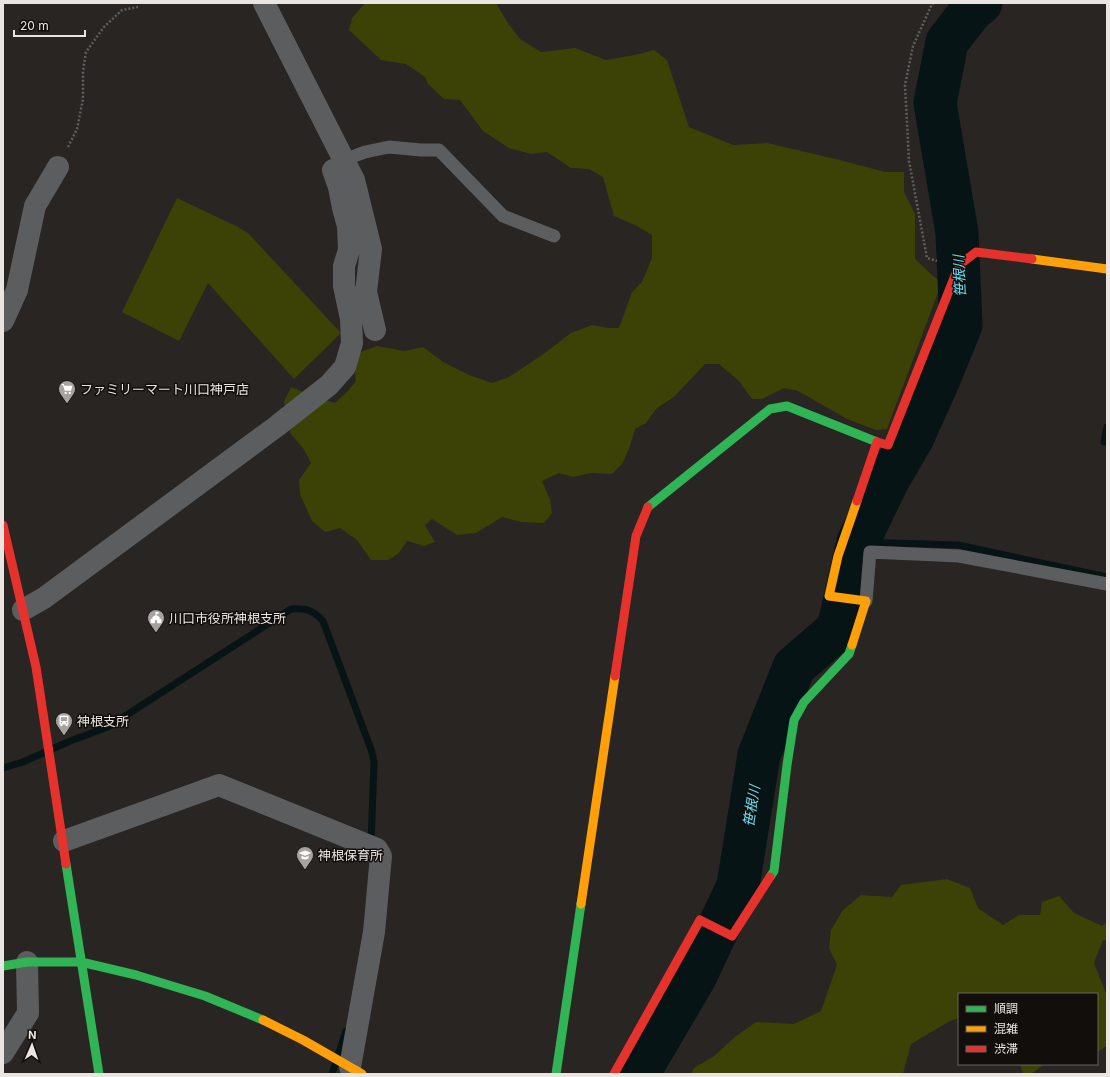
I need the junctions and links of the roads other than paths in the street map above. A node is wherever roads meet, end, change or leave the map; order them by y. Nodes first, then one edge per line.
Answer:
1 (264, 3) edge
2 (345, 162) junction
3 (58, 167) road end
4 (554, 236) dead end
5 (1107, 269) edge
6 (3, 321) edge
7 (375, 330) dead end
8 (877, 442) junction
9 (3, 525) edge
10 (1107, 584) edge
11 (866, 600) junction
12 (24, 610) junction
13 (64, 841) junction
14 (27, 962) junction
15 (82, 962) junction
16 (3, 966) edge
17 (3, 1053) edge
18 (356, 1070) edge
19 (99, 1074) edge
20 (556, 1074) edge
21 (614, 1074) edge

1 - 2 street
2 - 4 lane
2 - 7 street
2 - 12 street
3 - 6 street
5 - 8 street
8 - 11 street
8 - 20 street
9 - 12 street
10 - 11 lane
11 - 21 street
12 - 13 street
13 - 15 street
13 - 18 street
14 - 15 street
14 - 16 street
14 - 17 street
15 - 18 street
15 - 19 street

